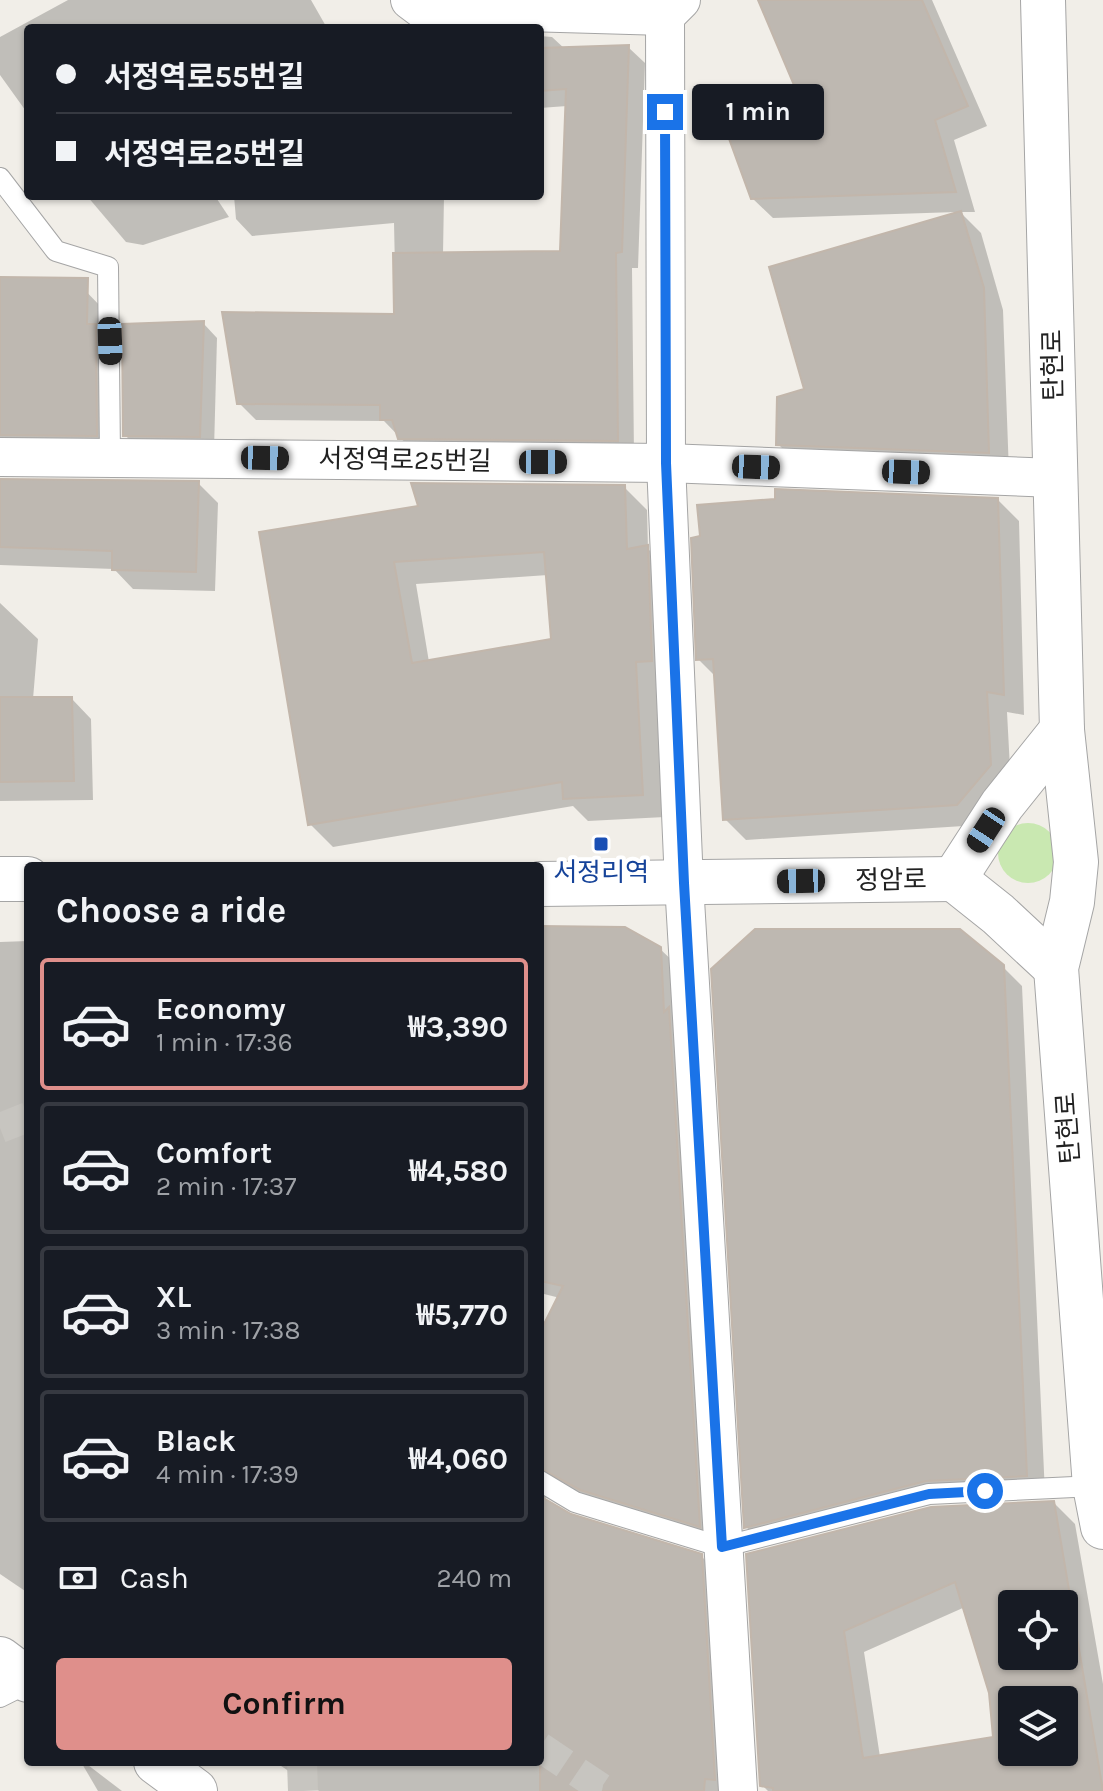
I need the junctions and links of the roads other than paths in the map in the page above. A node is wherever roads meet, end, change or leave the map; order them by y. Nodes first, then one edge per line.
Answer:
1 (410, 0) edge
2 (1043, 0) edge
3 (673, 8) edge
4 (0, 178) edge
5 (110, 456) junction
6 (0, 457) edge
7 (666, 463) junction
8 (1055, 478) junction
9 (1062, 730) junction
10 (1002, 805) junction
11 (1072, 813) junction
12 (0, 879) edge
13 (24, 879) edge
14 (954, 879) junction
15 (684, 883) junction
16 (544, 884) edge
17 (1056, 968) junction
18 (544, 1483) edge
19 (1099, 1507) edge
20 (722, 1547) junction
21 (0, 1659) edge
22 (24, 1679) edge
23 (24, 1684) edge
24 (0, 1697) edge
25 (161, 1766) edge
26 (195, 1791) edge
27 (738, 1791) edge

1 - 3 street
2 - 8 street, 탄현로
3 - 7 street
4 - 5 lane
5 - 6 street, 서정역로25번길
5 - 7 street, 서정역로25번길
7 - 8 street, 서정역로25번길
7 - 15 street
8 - 9 street, 탄현로
9 - 10 street
9 - 11 street, 탄현로
10 - 11 street
10 - 14 street
11 - 17 street, 탄현로
12 - 13 street
14 - 15 street, 정암로
14 - 17 street
15 - 16 street, 정암로
15 - 20 street
17 - 19 street, 탄현로
18 - 20 lane
19 - 20 lane
20 - 27 street
21 - 22 street
23 - 24 lane
25 - 26 street

